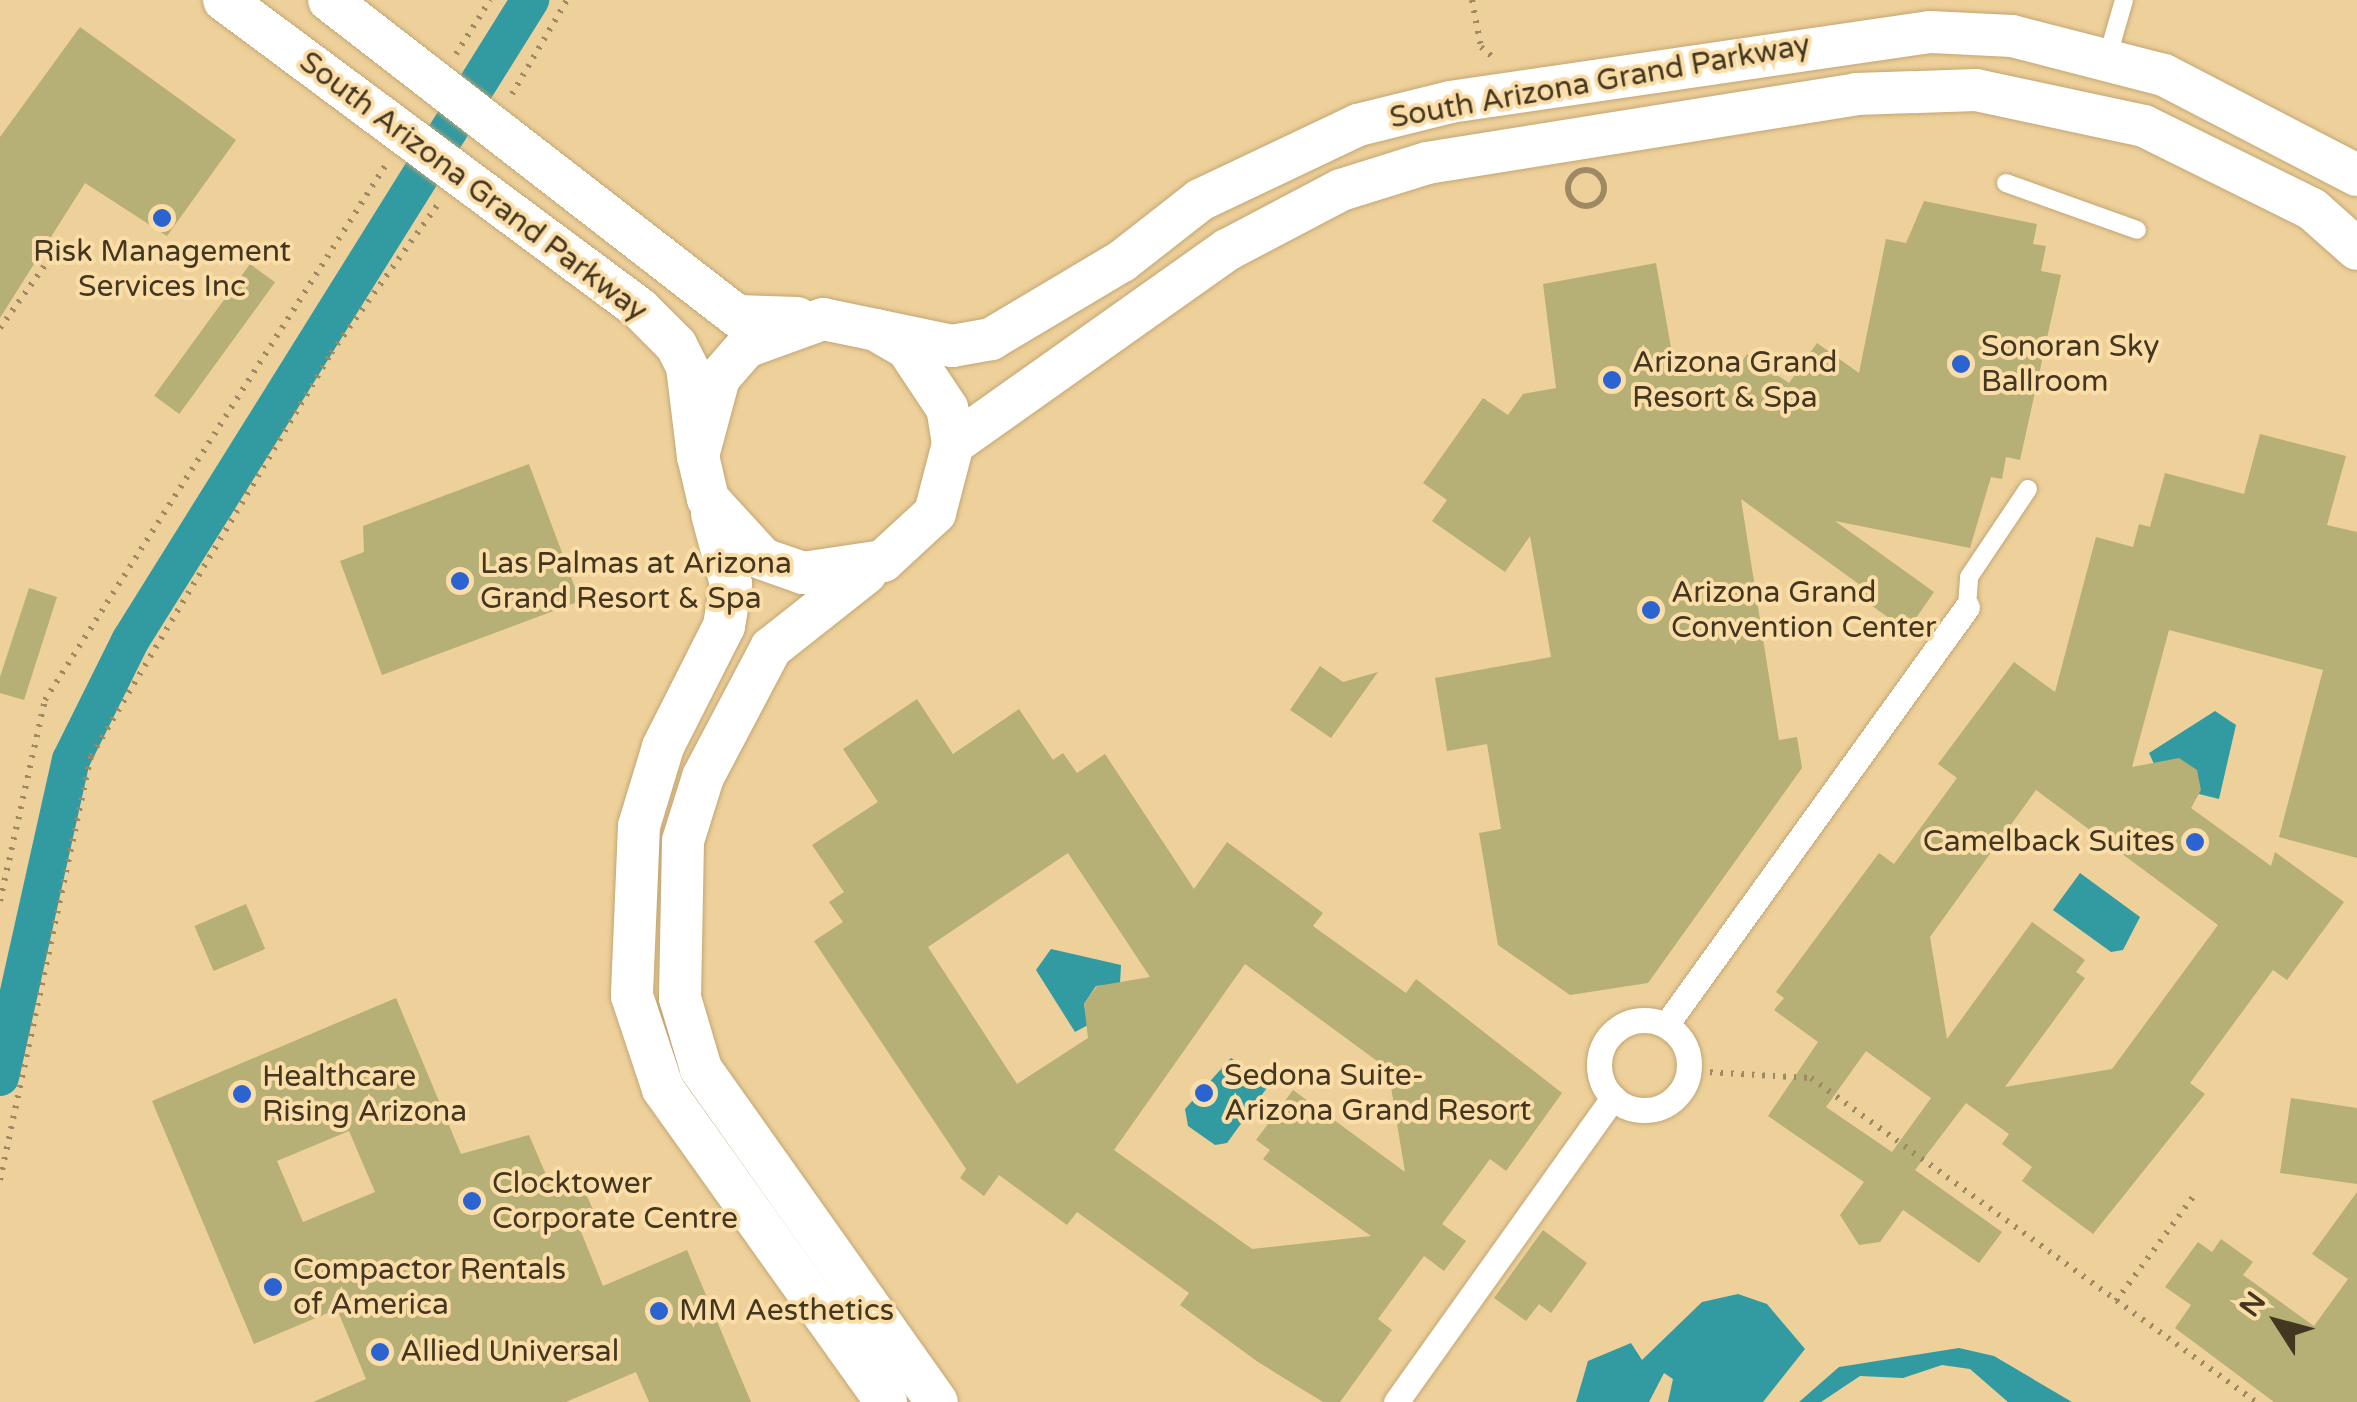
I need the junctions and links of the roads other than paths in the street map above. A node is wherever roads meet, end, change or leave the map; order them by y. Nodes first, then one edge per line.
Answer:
1 (224, 0) edge
2 (330, 0) edge
3 (2124, 0) edge
4 (2106, 60) junction
5 (2357, 174) edge
6 (2006, 183) dead end
7 (2137, 230) dead end
8 (2357, 249) edge
9 (822, 319) junction
10 (876, 330) junction
11 (953, 444) junction
12 (698, 456) junction
13 (2028, 489) dead end
14 (708, 499) junction
15 (883, 561) junction
16 (1966, 607) joint
17 (1666, 1025) junction
18 (1613, 1098) junction
19 (886, 1402) edge
20 (937, 1402) edge
21 (1396, 1402) edge

1 - 12 street, South Arizona Grand Parkway
2 - 9 street, South Arizona Grand Parkway
3 - 4 lane
4 - 5 street, South Arizona Grand Parkway
4 - 10 street, South Arizona Grand Parkway
6 - 7 lane
8 - 11 street, South Arizona Grand Parkway
9 - 10 street, South Arizona Grand Parkway
9 - 12 street, South Arizona Grand Parkway
10 - 11 street, South Arizona Grand Parkway
11 - 15 street
12 - 14 street, South Arizona Grand Parkway
13 - 16 lane
14 - 15 street, South Arizona Grand Parkway
14 - 19 street
15 - 20 street
16 - 17 street
17 - 18 street
17 - 18 street
18 - 21 street

